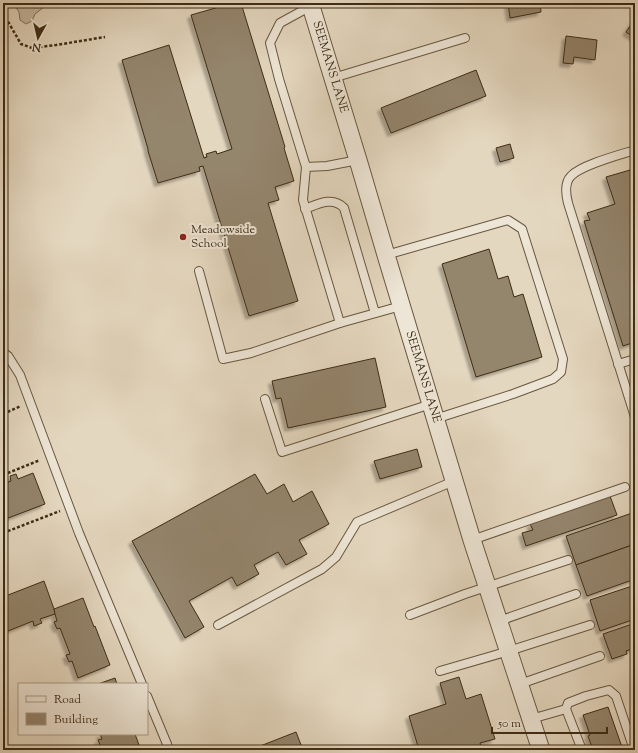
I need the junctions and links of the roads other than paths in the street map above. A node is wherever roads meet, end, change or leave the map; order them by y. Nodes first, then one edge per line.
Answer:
1 (311, 5) edge
2 (465, 38) dead end
3 (333, 78) junction
4 (635, 150) edge
5 (358, 160) junction
6 (306, 167) junction
7 (306, 208) junction
8 (386, 255) junction
9 (199, 271) dead end
10 (401, 306) junction
11 (375, 314) junction
12 (340, 324) junction
13 (3, 352) edge
14 (635, 359) edge
15 (618, 364) junction
16 (265, 399) dead end
17 (433, 411) junction
18 (635, 417) edge
19 (454, 480) junction
20 (625, 487) dead end
21 (472, 540) junction
22 (568, 560) dead end
23 (488, 587) junction
24 (576, 594) dead end
25 (410, 615) dead end
26 (499, 622) junction
27 (218, 625) dead end
28 (590, 625) dead end
29 (509, 651) junction
30 (600, 656) dead end
31 (440, 671) dead end
32 (142, 683) edge
33 (520, 684) junction
34 (148, 698) edge
35 (566, 709) junction
36 (531, 719) junction
37 (168, 750) edge
38 (541, 750) edge
39 (582, 750) edge
40 (634, 750) edge

1 - 3 street, SEEMANS LANE
1 - 6 lane
2 - 3 lane
3 - 5 street, SEEMANS LANE
4 - 15 lane
5 - 6 lane
5 - 8 street, SEEMANS LANE
6 - 7 lane
7 - 11 lane
7 - 12 lane
8 - 10 street, SEEMANS LANE
8 - 17 lane
9 - 12 lane
10 - 11 lane
10 - 17 street, SEEMANS LANE
11 - 12 lane
13 - 32 lane
14 - 15 lane
15 - 18 lane
16 - 17 lane
17 - 19 street, SEEMANS LANE
19 - 21 street, SEEMANS LANE
19 - 27 lane
20 - 21 lane
21 - 23 street, SEEMANS LANE
22 - 23 lane
23 - 25 lane
23 - 26 street, SEEMANS LANE
24 - 26 lane
26 - 29 street, SEEMANS LANE
28 - 29 lane
29 - 31 lane
29 - 33 street, SEEMANS LANE
30 - 33 lane
33 - 36 street, SEEMANS LANE
34 - 37 lane
35 - 36 lane
35 - 39 lane
35 - 40 lane
36 - 38 street, SEEMANS LANE

